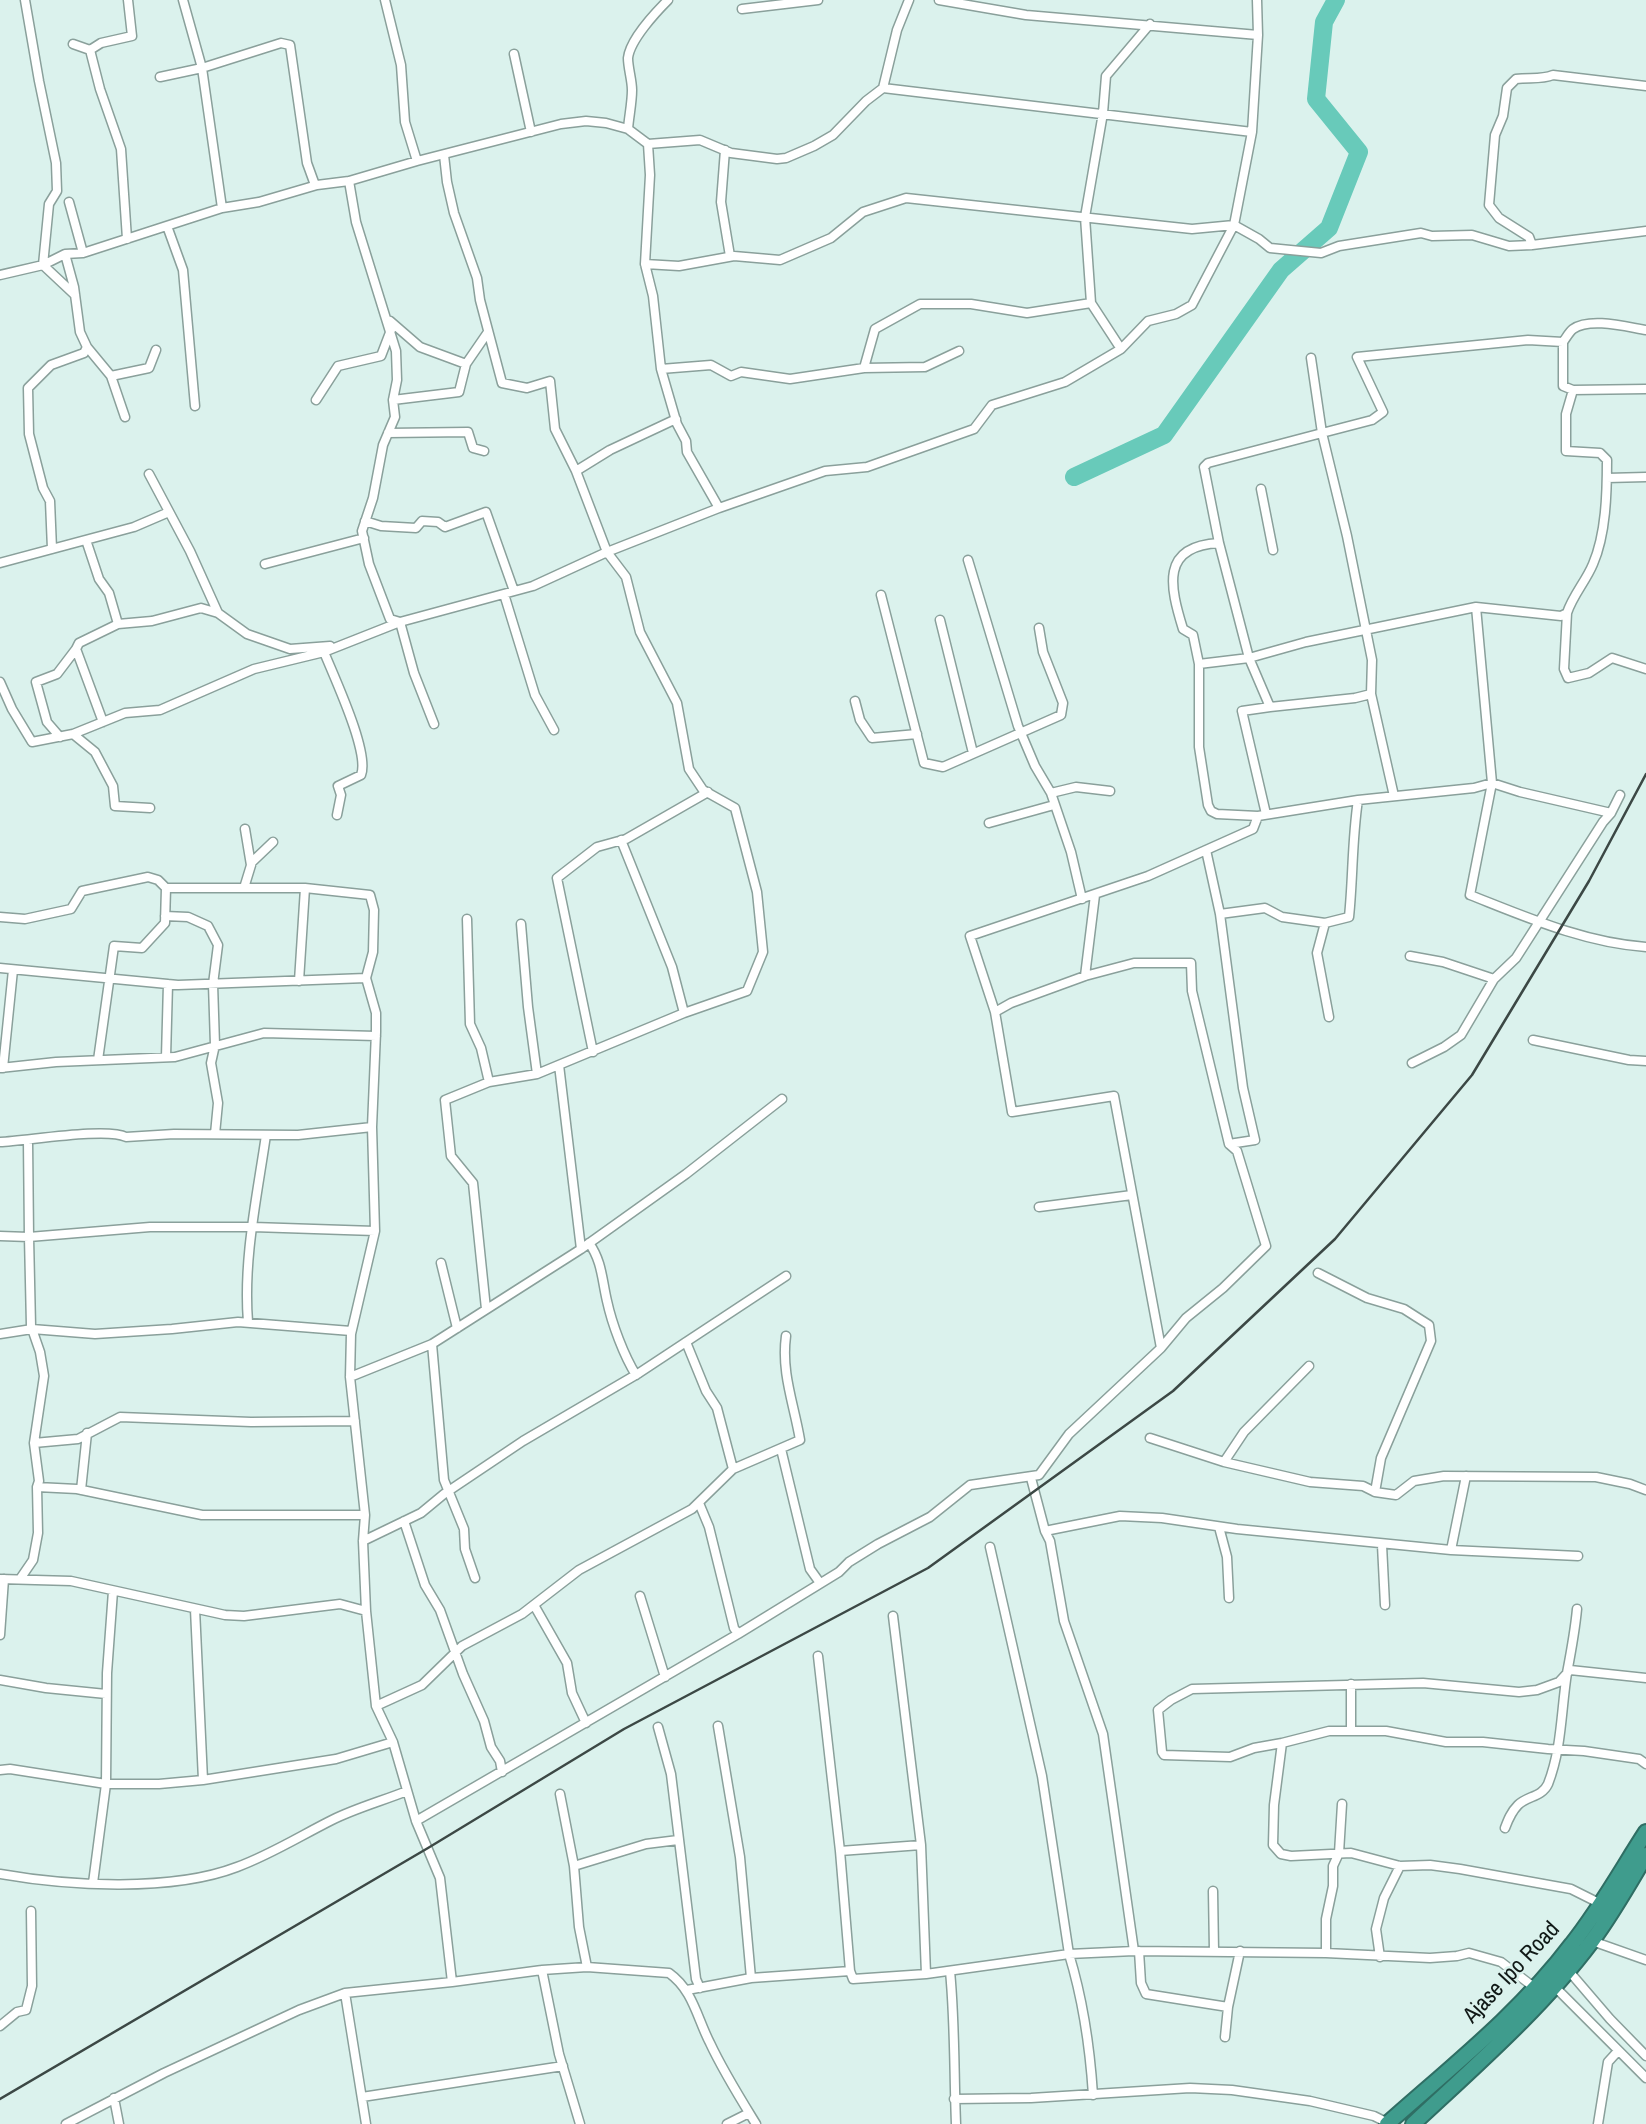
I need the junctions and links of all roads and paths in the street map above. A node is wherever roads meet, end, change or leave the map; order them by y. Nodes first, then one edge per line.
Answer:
1 (25, 0) edge
2 (128, 0) edge
3 (184, 0) edge
4 (385, 0) edge
5 (668, 0) edge
6 (818, 0) edge
7 (909, 0) edge
8 (939, 0) edge
9 (1257, 0) edge
10 (742, 9) dead end
11 (1150, 24) junction
12 (1258, 35) junction
13 (73, 44) dead end
14 (90, 50) junction
15 (514, 54) dead end
16 (202, 68) junction
17 (160, 77) dead end
18 (1646, 86) edge
19 (883, 88) junction
20 (1103, 113) junction
21 (628, 129) junction
22 (531, 132) junction
23 (1252, 132) junction
24 (648, 144) junction
25 (725, 150) junction
26 (444, 155) junction
27 (418, 161) junction
28 (349, 181) junction
29 (315, 185) junction
30 (69, 202) dead end
31 (222, 208) junction
32 (1086, 217) junction
33 (1234, 225) junction
34 (167, 226) junction
35 (1646, 230) edge
36 (127, 239) junction
37 (1532, 245) junction
38 (83, 253) junction
39 (65, 254) junction
40 (730, 256) junction
41 (645, 264) junction
42 (43, 265) junction
43 (0, 275) edge
44 (75, 295) junction
45 (1091, 303) junction
46 (388, 320) junction
47 (391, 330) junction
48 (1646, 330) edge
49 (488, 332) junction
50 (1563, 342) junction
51 (87, 347) junction
52 (1121, 349) junction
53 (156, 351) dead end
54 (959, 351) dead end
55 (1311, 358) dead end
56 (466, 364) junction
57 (864, 368) junction
58 (661, 369) junction
59 (111, 376) junction
60 (1646, 389) edge
61 (1573, 390) junction
62 (316, 400) dead end
63 (393, 400) junction
64 (195, 406) dead end
65 (125, 417) dead end
66 (676, 419) junction
67 (388, 433) junction
68 (1322, 433) junction
69 (484, 451) dead end
70 (576, 471) junction
71 (149, 474) dead end
72 (1646, 477) edge
73 (1607, 478) junction
74 (1261, 489) dead end
75 (719, 508) junction
76 (169, 512) junction
77 (366, 521) junction
78 (364, 538) junction
79 (86, 540) junction
80 (1219, 543) junction
81 (52, 549) junction
82 (1273, 550) dead end
83 (607, 552) junction
84 (968, 560) dead end
85 (0, 563) edge
86 (265, 565) dead end
87 (514, 591) junction
88 (504, 594) junction
89 (881, 595) dead end
90 (1476, 607) junction
91 (218, 613) junction
92 (1567, 613) junction
93 (940, 620) dead end
94 (400, 622) junction
95 (118, 624) junction
96 (1039, 628) dead end
97 (1365, 629) junction
98 (340, 646) junction
99 (76, 649) junction
100 (324, 652) junction
101 (1249, 658) junction
102 (1199, 664) junction
103 (1646, 669) edge
104 (0, 682) edge
105 (1371, 694) junction
106 (855, 701) dead end
107 (1270, 707) junction
108 (103, 722) junction
109 (434, 724) dead end
110 (554, 730) dead end
111 (1021, 733) junction
112 (73, 734) junction
113 (917, 734) junction
114 (60, 737) junction
115 (973, 754) junction
116 (1492, 783) junction
117 (1110, 791) dead end
118 (708, 792) junction
119 (1051, 793) junction
120 (1620, 795) dead end
121 (1394, 796) junction
122 (1357, 800) junction
123 (1054, 805) junction
124 (150, 808) dead end
125 (1611, 813) junction
126 (337, 815) dead end
127 (1262, 815) junction
128 (989, 823) dead end
129 (245, 829) dead end
130 (621, 840) junction
131 (273, 842) dead end
132 (1206, 850) junction
133 (251, 865) junction
134 (166, 888) junction
135 (244, 888) junction
136 (305, 888) junction
137 (1095, 895) junction
138 (1082, 900) junction
139 (1220, 914) junction
140 (165, 916) junction
141 (0, 918) edge
142 (467, 919) dead end
143 (1539, 922) junction
144 (1325, 923) junction
145 (521, 924) dead end
146 (1646, 947) edge
147 (1410, 956) dead end
148 (0, 968) edge
149 (13, 970) junction
150 (1086, 976) junction
151 (109, 978) junction
152 (366, 978) junction
153 (1494, 979) junction
154 (299, 981) junction
155 (168, 984) junction
156 (213, 984) junction
157 (995, 1012) junction
158 (684, 1013) junction
159 (1329, 1017) dead end
160 (376, 1036) junction
161 (1533, 1040) dead end
162 (215, 1045) junction
163 (593, 1052) junction
164 (166, 1057) junction
165 (98, 1060) junction
166 (1646, 1061) edge
167 (1412, 1063) dead end
168 (559, 1065) junction
169 (1, 1068) edge
170 (537, 1074) junction
171 (489, 1082) junction
172 (782, 1099) dead end
173 (372, 1127) junction
174 (215, 1134) junction
175 (266, 1135) junction
176 (28, 1141) junction
177 (0, 1142) edge
178 (1229, 1144) junction
179 (1132, 1195) junction
180 (1039, 1207) dead end
181 (253, 1227) junction
182 (375, 1231) junction
183 (0, 1236) edge
184 (29, 1237) junction
185 (585, 1246) junction
186 (441, 1263) dead end
187 (1318, 1273) dead end
188 (786, 1276) dead end
189 (486, 1309) junction
190 (248, 1322) junction
191 (457, 1328) junction
192 (33, 1329) junction
193 (351, 1331) junction
194 (0, 1334) edge
195 (786, 1336) dead end
196 (686, 1342) junction
197 (432, 1344) junction
198 (1161, 1348) junction
199 (1309, 1366) dead end
200 (636, 1375) junction
201 (350, 1377) junction
202 (355, 1421) junction
203 (87, 1433) junction
204 (1150, 1438) dead end
205 (34, 1443) junction
206 (781, 1449) junction
207 (1224, 1462) junction
208 (733, 1469) junction
209 (1466, 1476) junction
210 (1031, 1478) junction
211 (37, 1487) junction
212 (80, 1490) junction
213 (1646, 1490) edge
214 (449, 1491) junction
215 (1375, 1492) junction
216 (699, 1503) junction
217 (365, 1515) junction
218 (404, 1521) junction
219 (1219, 1527) junction
220 (1045, 1531) junction
221 (363, 1541) junction
222 (1382, 1545) junction
223 (990, 1547) dead end
224 (1451, 1550) junction
225 (1578, 1556) dead end
226 (475, 1578) dead end
227 (2, 1579) edge
228 (20, 1579) junction
229 (820, 1583) junction
230 (113, 1591) junction
231 (640, 1596) dead end
232 (1229, 1598) dead end
233 (534, 1605) junction
234 (1385, 1605) dead end
235 (195, 1609) junction
236 (1577, 1609) dead end
237 (366, 1611) junction
238 (893, 1616) dead end
239 (738, 1634) junction
240 (0, 1635) edge
241 (456, 1652) junction
242 (818, 1657) dead end
243 (1567, 1673) junction
244 (665, 1677) junction
245 (1646, 1678) edge
246 (0, 1680) edge
247 (1351, 1685) junction
248 (106, 1694) junction
249 (376, 1706) junction
250 (586, 1723) junction
251 (718, 1726) dead end
252 (658, 1727) dead end
253 (1351, 1731) junction
254 (393, 1742) junction
255 (1282, 1743) junction
256 (1559, 1749) junction
257 (1646, 1764) edge
258 (0, 1770) edge
259 (502, 1772) junction
260 (203, 1780) junction
261 (106, 1784) junction
262 (407, 1791) junction
263 (559, 1794) dead end
264 (1342, 1804) dead end
265 (416, 1821) junction
266 (1505, 1828) dead end
267 (1646, 1832) edge
268 (678, 1840) junction
269 (921, 1845) junction
270 (839, 1851) junction
271 (1339, 1853) junction
272 (1646, 1855) edge
273 (574, 1866) junction
274 (1399, 1867) junction
275 (0, 1874) edge
276 (93, 1883) junction
277 (1213, 1891) dead end
278 (1601, 1903) junction
279 (31, 1910) dead end
280 (1592, 1941) junction
281 (1137, 1951) junction
282 (1214, 1951) junction
283 (1240, 1951) junction
284 (1326, 1953) junction
285 (1069, 1954) junction
286 (1380, 1957) junction
287 (1646, 1960) edge
288 (587, 1967) junction
289 (542, 1970) junction
290 (1569, 1970) junction
291 (850, 1971) junction
292 (950, 1971) junction
293 (926, 1974) junction
294 (751, 1978) junction
295 (452, 1982) junction
296 (1554, 1986) junction
297 (700, 1988) junction
298 (1535, 1988) junction
299 (687, 1990) junction
300 (345, 1993) junction
301 (1228, 2007) junction
302 (0, 2026) edge
303 (1225, 2037) dead end
304 (1618, 2051) junction
305 (1646, 2056) edge
306 (563, 2066) junction
307 (1646, 2078) edge
308 (1093, 2095) junction
309 (362, 2097) junction
310 (114, 2098) junction
311 (954, 2099) junction
312 (749, 2113) junction
313 (66, 2124) edge
314 (119, 2124) edge
315 (366, 2124) edge
316 (580, 2124) edge
317 (727, 2124) edge
318 (756, 2124) edge
319 (956, 2124) edge
320 (1388, 2124) edge
321 (1413, 2124) edge
322 (1598, 2124) edge

1 - 42 street
2 - 14 street
3 - 16 street
4 - 27 street
5 - 21 street
6 - 10 street
7 - 19 street
8 - 11 street
9 - 12 street
11 - 12 street
11 - 20 street
12 - 23 street
13 - 14 street
14 - 36 street
15 - 22 street
16 - 17 street
16 - 29 street
16 - 31 street
18 - 37 street
19 - 20 street
19 - 25 street
20 - 23 street
20 - 32 street
21 - 22 street
21 - 24 street
22 - 26 street
23 - 33 street
24 - 25 street
24 - 41 street
25 - 40 street
26 - 27 street
26 - 49 street
27 - 28 street
28 - 29 street
28 - 46 street
29 - 31 street
30 - 38 street
31 - 34 street
32 - 33 street
32 - 40 street
32 - 45 street
33 - 37 street
33 - 52 street
34 - 36 street
34 - 64 street
35 - 37 street
36 - 38 street
38 - 39 street
39 - 42 street
39 - 44 street
40 - 41 street
41 - 58 street
42 - 43 street
42 - 44 street
44 - 51 street
45 - 52 street
45 - 57 street
46 - 47 street
46 - 56 street
47 - 62 street
47 - 63 street
48 - 50 street
49 - 56 street
49 - 70 street
50 - 61 street
50 - 68 street
51 - 59 street
51 - 81 street
52 - 75 street
53 - 59 street
54 - 57 street
55 - 68 street
56 - 63 street
57 - 58 street
58 - 66 street
59 - 65 street
60 - 61 street
61 - 73 street
63 - 67 street
66 - 70 street
66 - 75 street
67 - 69 street
67 - 77 street
68 - 80 street
68 - 97 street
70 - 83 street
71 - 76 street
72 - 73 street
73 - 92 street
74 - 82 street
75 - 83 street
76 - 79 street
76 - 91 street
77 - 78 street
77 - 87 street
78 - 86 street
78 - 94 street
79 - 81 street
79 - 95 street
80 - 101 street
80 - 102 street
81 - 85 street
83 - 87 street
83 - 118 street
84 - 111 street
87 - 88 street
88 - 94 street
88 - 110 street
89 - 113 street
90 - 92 street
90 - 97 street
90 - 116 street
91 - 95 street
91 - 98 street
92 - 103 street
93 - 115 street
94 - 98 street
94 - 109 street
95 - 99 street
96 - 111 street
97 - 101 street
97 - 105 street
98 - 100 street
99 - 108 street
99 - 114 street
100 - 108 street
100 - 126 street
101 - 102 street
101 - 107 street
102 - 127 street
104 - 114 street
105 - 107 street
105 - 121 street
106 - 113 street
107 - 127 street
108 - 112 street
111 - 115 street
111 - 119 street
112 - 114 street
112 - 124 street
113 - 115 street
116 - 121 street
116 - 125 street
116 - 143 street
117 - 119 street
118 - 130 street
118 - 158 street
119 - 123 street
120 - 125 street
121 - 122 street
122 - 127 street
122 - 144 street
123 - 128 street
123 - 138 street
125 - 143 street
127 - 132 street
129 - 133 street
130 - 158 street
130 - 163 street
131 - 133 street
132 - 137 street
132 - 139 street
133 - 135 street
134 - 135 street
134 - 140 street
134 - 141 street
135 - 136 street
136 - 152 street
136 - 154 street
137 - 138 street
137 - 150 street
138 - 157 street
139 - 144 street
139 - 178 street
140 - 151 street
140 - 156 street
142 - 171 street
143 - 146 street
143 - 153 street
144 - 159 street
145 - 170 street
147 - 153 street
148 - 149 street
149 - 151 street
149 - 169 street
150 - 157 street
150 - 178 street
151 - 155 street
151 - 165 street
152 - 154 street
152 - 160 street
153 - 167 street
154 - 156 street
155 - 156 street
155 - 164 street
156 - 162 street
157 - 179 street
158 - 163 street
160 - 162 street
160 - 173 street
161 - 166 street
162 - 164 street
162 - 174 street
163 - 168 street
164 - 165 street
165 - 169 street
168 - 170 street
168 - 185 street
170 - 171 street
171 - 189 street
172 - 185 street
173 - 175 street
173 - 182 street
174 - 175 street
174 - 176 street
175 - 181 street
176 - 177 street
176 - 184 street
178 - 198 street
179 - 180 street
179 - 198 street
181 - 182 street
181 - 184 street
181 - 190 street
182 - 193 street
183 - 184 street
184 - 192 street
185 - 189 street
185 - 200 street
186 - 191 street
187 - 215 street
188 - 196 street
189 - 191 street
190 - 192 street
190 - 193 street
191 - 197 street
192 - 194 street
192 - 205 street
193 - 201 street
195 - 206 street
196 - 200 street
196 - 208 street
197 - 201 street
197 - 214 street
198 - 210 street
199 - 207 street
200 - 214 street
201 - 202 street
202 - 203 street
202 - 217 street
203 - 205 street
203 - 212 street
204 - 207 street
205 - 211 street
206 - 208 street
206 - 229 street
207 - 215 street
208 - 216 street
209 - 213 street
209 - 215 street
209 - 224 street
210 - 220 street
210 - 229 street
211 - 212 street
211 - 228 street
212 - 217 street
214 - 218 street
214 - 226 street
216 - 233 street
216 - 239 street
217 - 221 street
218 - 221 street
218 - 241 street
219 - 220 street
219 - 222 street
219 - 232 street
220 - 281 street
221 - 237 street
222 - 224 street
222 - 234 street
223 - 285 street
224 - 225 street
227 - 228 street
227 - 240 street
228 - 230 street
229 - 239 street
230 - 235 street
230 - 248 street
231 - 244 street
233 - 241 street
233 - 250 street
235 - 237 street
235 - 260 street
236 - 243 street
237 - 249 street
238 - 269 street
239 - 244 street
241 - 249 street
241 - 259 street
242 - 270 street
243 - 245 street
243 - 247 street
243 - 256 street
244 - 250 street
246 - 248 street
247 - 253 street
247 - 255 street
248 - 261 street
249 - 254 street
250 - 259 street
251 - 294 street
252 - 268 street
253 - 255 street
253 - 256 street
254 - 260 street
254 - 262 street
255 - 271 street
256 - 257 street
256 - 266 street
258 - 261 street
259 - 265 street
260 - 261 street
261 - 276 street
262 - 265 street
262 - 276 street
263 - 273 street
264 - 271 street
265 - 295 street
267 - 278 highway, Ajase Ipo Road
268 - 273 street
268 - 297 street
269 - 270 street
269 - 293 street
270 - 291 street
271 - 274 street
271 - 284 street
272 - 280 highway, Ajase Ipo Road
273 - 288 street
274 - 278 street
274 - 286 street
275 - 276 street
277 - 282 street
278 - 298 highway, Ajase Ipo Road
279 - 302 street
280 - 287 street
280 - 290 highway, Ajase Ipo Road
281 - 282 street
281 - 285 street
281 - 301 street
282 - 283 street
283 - 284 street
283 - 301 street
284 - 286 street
285 - 292 street
285 - 308 street
286 - 298 street
288 - 289 street
288 - 299 street
289 - 295 street
289 - 306 street
290 - 296 highway, Ajase Ipo Road
290 - 305 street
291 - 293 street
291 - 294 street
292 - 293 street
292 - 311 street
294 - 297 street
295 - 300 street
296 - 304 street
296 - 321 highway, Ajase Ipo Road
297 - 299 street
298 - 320 highway, Ajase Ipo Road
299 - 312 street
300 - 309 street
300 - 310 street
301 - 303 street
304 - 307 street
304 - 322 street
306 - 309 street
306 - 316 street
308 - 311 street
308 - 320 street
309 - 315 street
310 - 313 street
310 - 314 street
311 - 319 street
312 - 317 street
312 - 318 street

